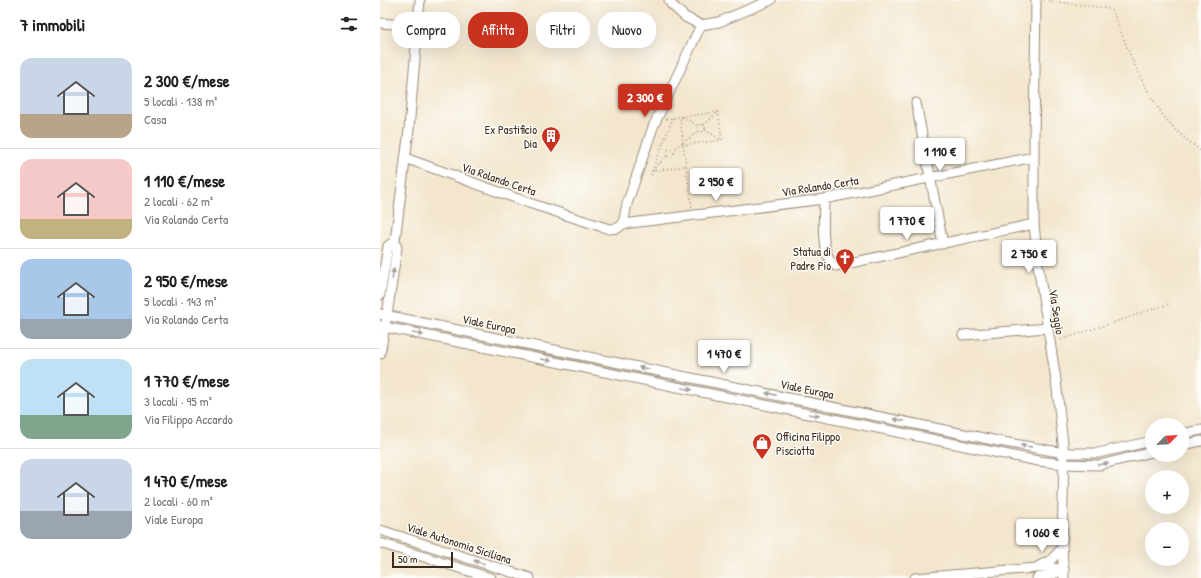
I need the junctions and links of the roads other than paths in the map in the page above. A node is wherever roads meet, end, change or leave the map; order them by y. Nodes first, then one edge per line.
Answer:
1 (420, 0) edge
2 (668, 0) edge
3 (771, 0) edge
4 (1036, 0) edge
5 (419, 12) edge
6 (380, 23) edge
7 (392, 24) edge
8 (701, 24) junction
9 (416, 48) edge
10 (916, 103) dead end
11 (1034, 157) junction
12 (405, 158) junction
13 (930, 178) junction
14 (824, 199) junction
15 (622, 224) junction
16 (1034, 224) junction
17 (395, 241) junction
18 (943, 244) junction
19 (380, 295) edge
20 (384, 315) edge
21 (382, 326) edge
22 (1047, 328) junction
23 (963, 334) dead end
24 (380, 354) edge
25 (611, 361) junction
26 (608, 372) junction
27 (833, 407) junction
28 (830, 418) junction
29 (1201, 430) edge
30 (1189, 433) edge
31 (1201, 441) edge
32 (1145, 443) edge
33 (1189, 444) edge
34 (1064, 453) junction
35 (1145, 454) edge
36 (1064, 464) junction
37 (380, 530) edge
38 (380, 543) edge
39 (1062, 548) junction
40 (1031, 569) junction
41 (1064, 574) edge
42 (491, 578) edge
43 (530, 578) edge
44 (915, 578) edge
45 (1037, 578) edge

1 - 5 street
2 - 8 street
3 - 8 street
4 - 11 street, Via Seggio
6 - 7 street
8 - 15 street
9 - 12 street
10 - 13 street
11 - 13 street, Via Rolando Certa
11 - 16 street, Via Seggio
12 - 15 street, Via Rolando Certa
12 - 17 street
13 - 14 street, Via Rolando Certa
13 - 18 street
14 - 15 street, Via Rolando Certa
14 - 18 street
16 - 18 street
16 - 22 street, Via Seggio
17 - 19 street
20 -> 17 street
20 - 21 street
20 - 25 street, Viale Europa
21 - 24 street
21 -> 26 street, Viale Europa
22 - 23 street
22 - 34 street, Via Seggio
25 - 26 street
27 -> 25 street, Viale Europa
26 -> 28 street, Viale Europa
27 - 28 street
34 -> 27 street, Viale Europa
28 - 36 street, Viale Europa
29 - 30 street
31 - 33 street
32 - 34 street, Viale Europa
34 - 36 street, Via Seggio
36 -> 35 street, Viale Europa
36 - 39 street, Via Seggio
43 -> 37 street, Viale Autonomia Siciliana
38 - 42 street, Viale Autonomia Siciliana
39 - 40 street
39 - 41 street, Via Seggio
40 - 41 street
40 - 44 street
41 - 45 street

